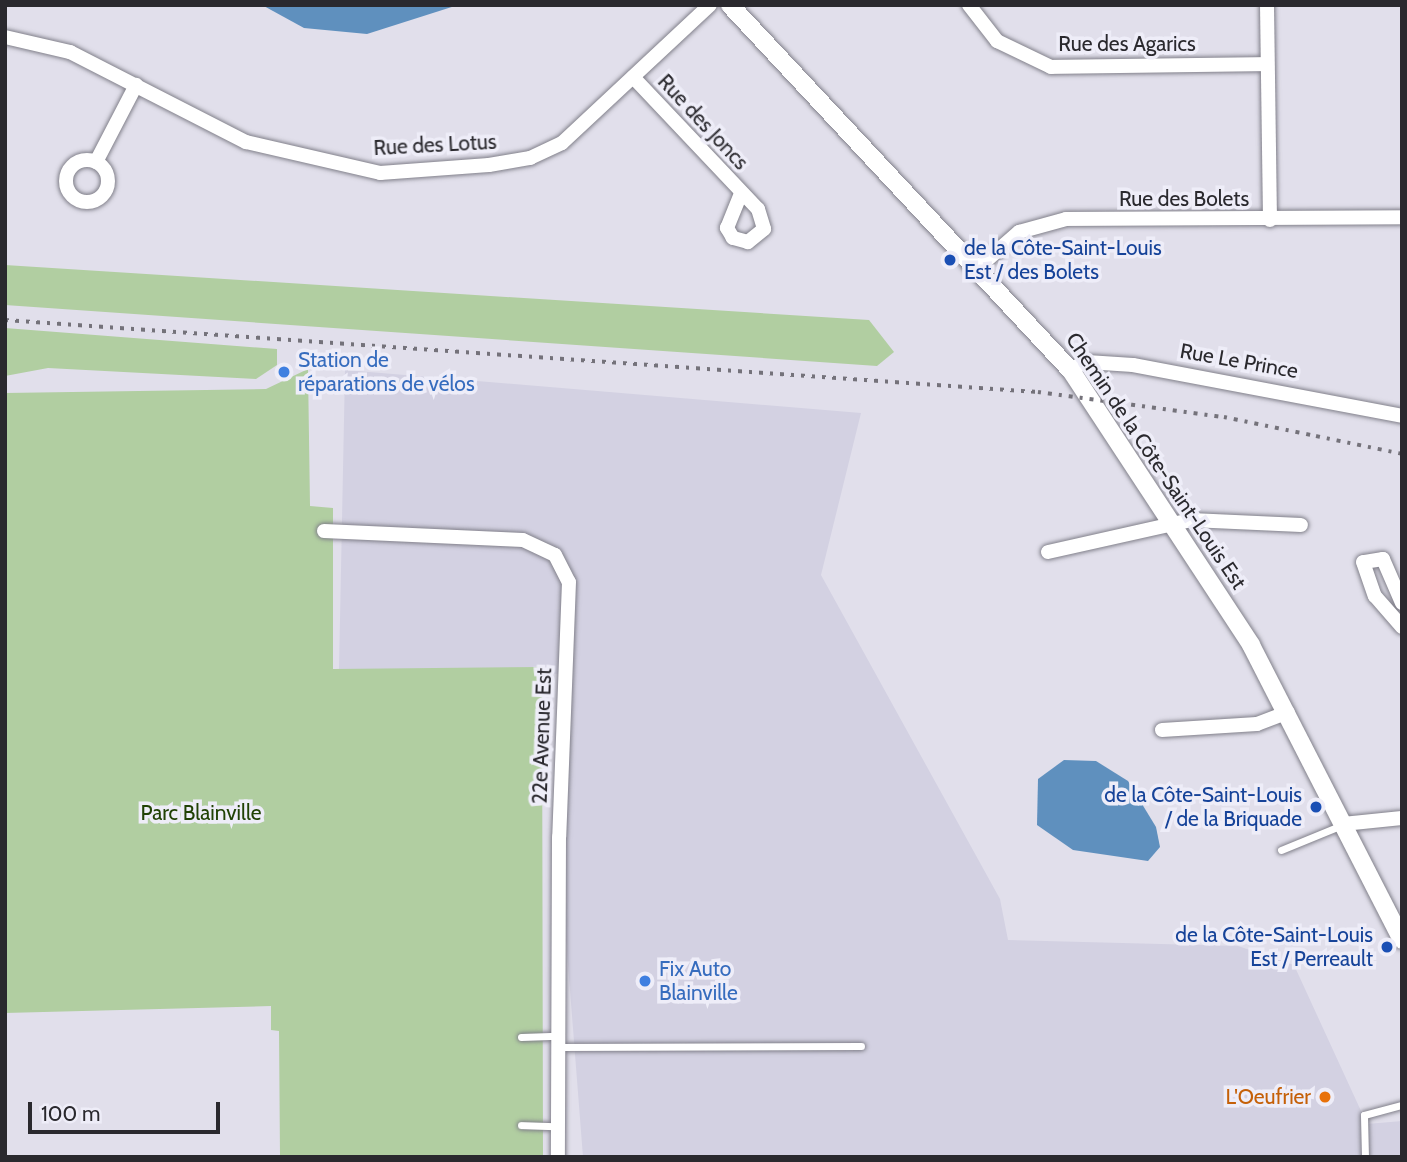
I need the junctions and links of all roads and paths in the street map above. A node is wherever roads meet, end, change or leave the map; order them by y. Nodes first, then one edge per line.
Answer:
1 (710, 5) edge
2 (730, 5) edge
3 (970, 5) edge
4 (1267, 5) edge
5 (5, 37) edge
6 (1266, 64) junction
7 (633, 77) junction
8 (136, 85) junction
9 (96, 162) dead end
10 (740, 196) dead end
11 (1402, 217) edge
12 (1270, 220) junction
13 (980, 266) junction
14 (1070, 369) junction
15 (1402, 416) edge
16 (1173, 524) junction
17 (1301, 525) dead end
18 (324, 531) dead end
19 (1048, 552) dead end
20 (1402, 603) edge
21 (1402, 627) edge
22 (1288, 712) junction
23 (1162, 730) dead end
24 (1402, 818) edge
25 (1343, 824) junction
26 (1281, 850) dead end
27 (1402, 940) edge
28 (521, 1037) dead end
29 (559, 1042) junction
30 (861, 1046) dead end
31 (1402, 1105) edge
32 (521, 1125) dead end
33 (559, 1126) junction
34 (558, 1157) edge
35 (1365, 1157) edge

1 - 7 street, Rue des Lotus
2 - 13 street, Chemin de la Côte-Saint-Louis Est
3 - 6 street, Rue des Agarics
4 - 6 street
5 - 8 street, Rue des Lotus
6 - 12 street
7 - 8 street, Rue des Lotus
7 - 10 street, Rue des Joncs
8 - 9 street
11 - 12 street, Rue des Bolets
12 - 13 street, Rue des Bolets
13 - 14 street, Chemin de la Côte-Saint-Louis Est
14 - 15 street, Rue Le Prince
14 - 16 street, Chemin de la Côte-Saint-Louis Est
16 - 17 street
16 - 19 street
16 - 22 street, Chemin de la Côte-Saint-Louis Est
18 - 29 street, 22e Avenue Est
20 - 21 street
22 - 23 street
22 - 25 street, Chemin de la Côte-Saint-Louis Est
24 - 25 street
25 - 26 lane
25 - 27 street, Chemin de la Côte-Saint-Louis Est
28 - 29 lane
29 - 30 lane
29 - 33 street, 22e Avenue Est
31 - 35 lane
32 - 33 lane
33 - 34 street, 22e Avenue Est

